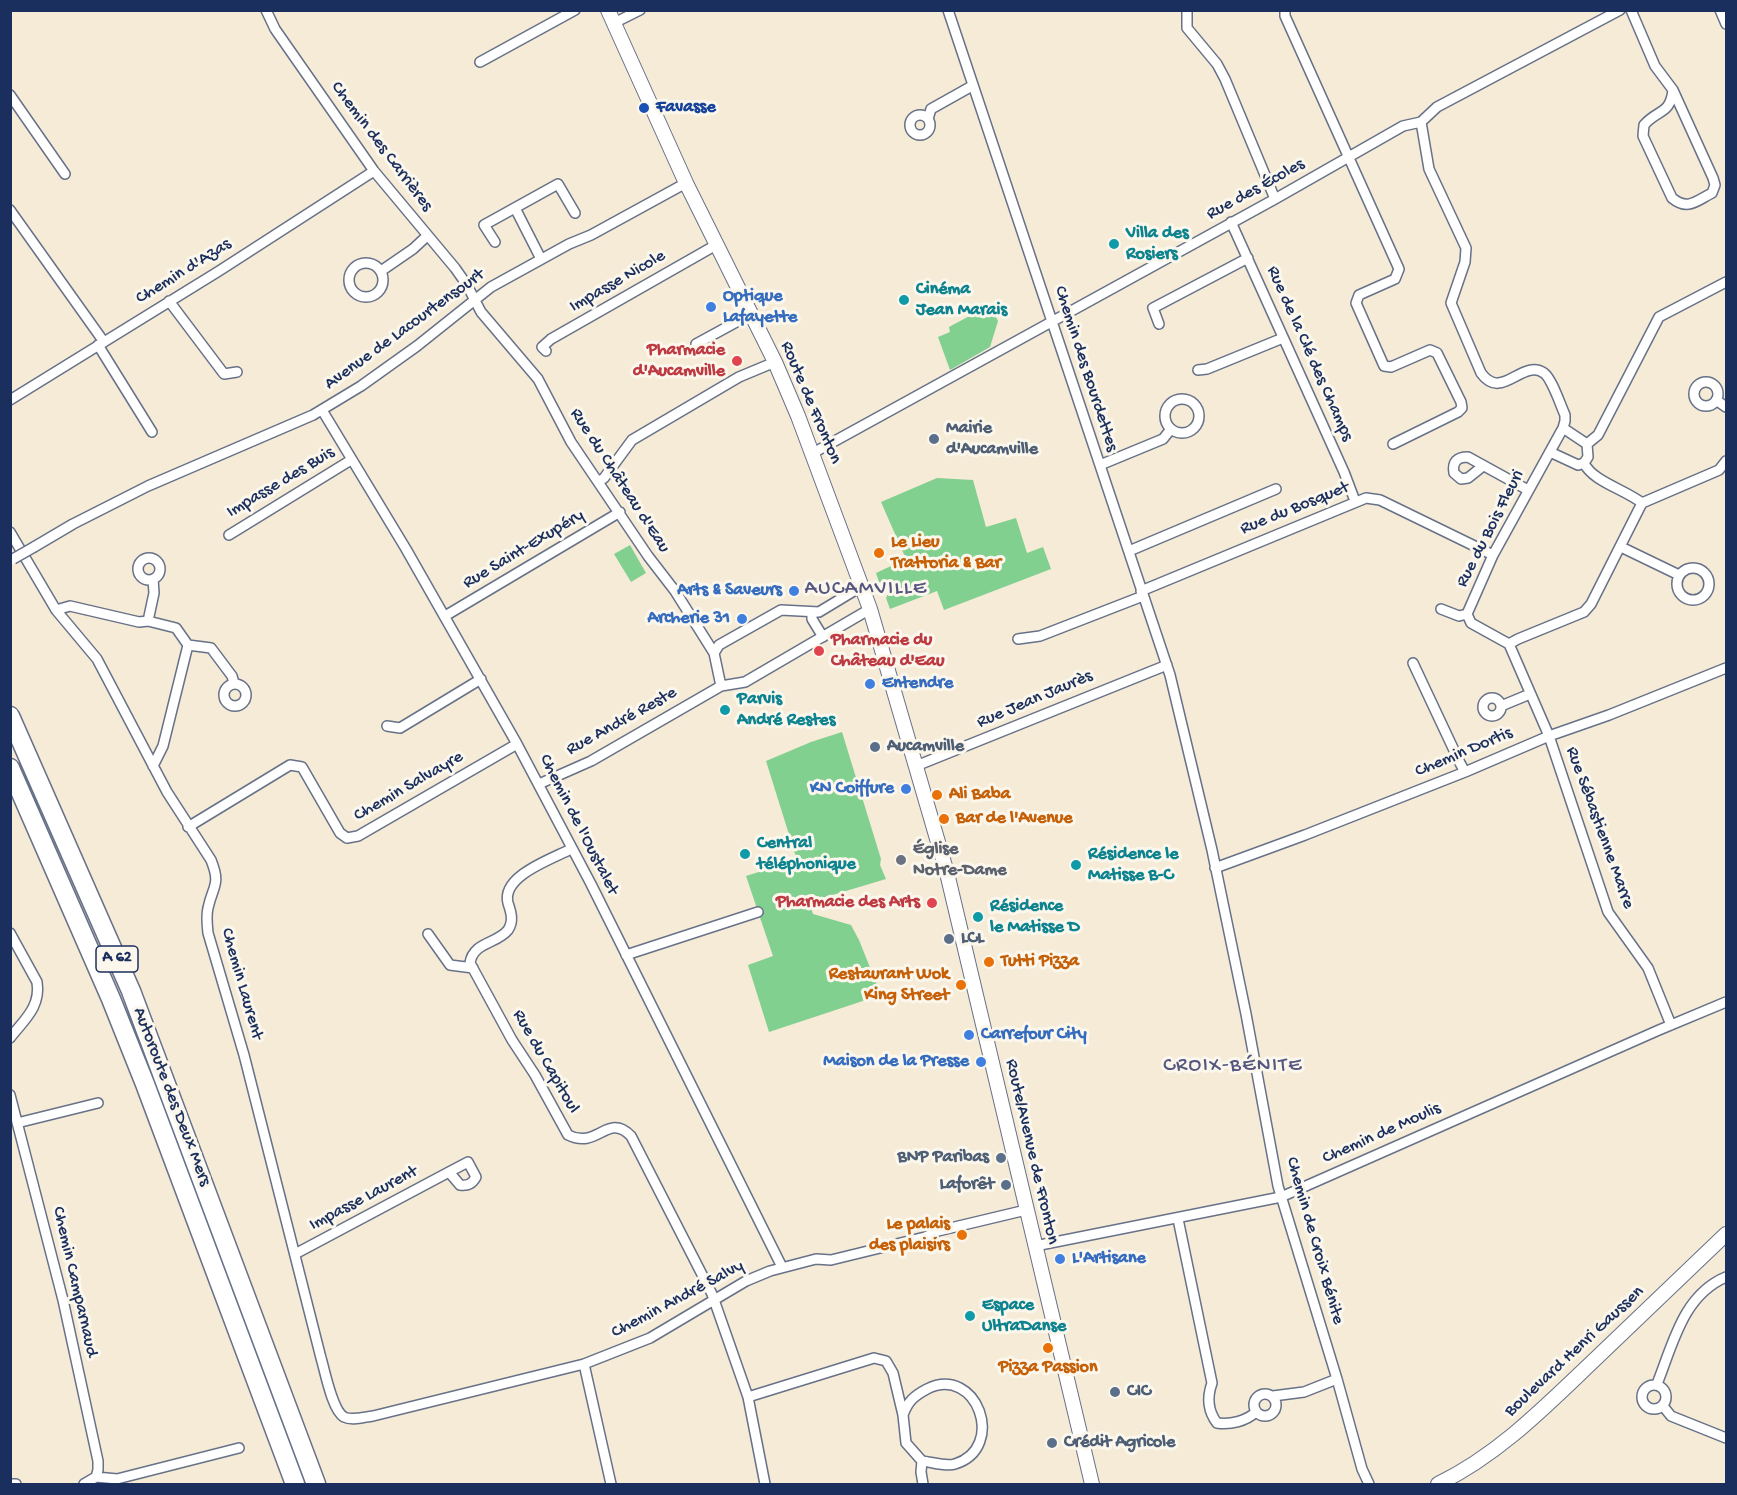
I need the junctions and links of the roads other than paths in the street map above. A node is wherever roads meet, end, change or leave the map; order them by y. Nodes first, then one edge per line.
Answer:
1 (266, 10) edge
2 (575, 10) edge
3 (640, 10) edge
4 (948, 10) edge
5 (1187, 10) edge
6 (1286, 10) edge
7 (1620, 10) edge
8 (1631, 10) edge
9 (1720, 10) edge
10 (611, 17) edge
11 (1726, 24) edge
12 (480, 62) dead end
13 (972, 86) junction
14 (1673, 90) junction
15 (10, 95) edge
16 (928, 119) dead end
17 (1421, 122) junction
18 (1347, 157) junction
19 (374, 171) junction
20 (65, 174) dead end
21 (686, 183) junction
22 (1275, 199) junction
23 (515, 208) junction
24 (10, 210) edge
25 (575, 213) dead end
26 (1232, 222) junction
27 (427, 236) junction
28 (495, 242) dead end
29 (716, 245) junction
30 (1248, 258) junction
31 (541, 259) junction
32 (381, 271) dead end
33 (1726, 282) edge
34 (474, 298) junction
35 (170, 301) junction
36 (751, 314) junction
37 (1051, 322) junction
38 (1159, 324) dead end
39 (1283, 338) junction
40 (101, 343) junction
41 (696, 344) dead end
42 (546, 351) dead end
43 (775, 362) junction
44 (1198, 370) dead end
45 (237, 372) dead end
46 (10, 400) edge
47 (1716, 400) dead end
48 (1726, 407) edge
49 (322, 410) junction
50 (1563, 428) junction
51 (1171, 429) dead end
52 (152, 432) dead end
53 (1393, 444) dead end
54 (1587, 444) junction
55 (1550, 452) junction
56 (813, 453) junction
57 (351, 460) junction
58 (1726, 461) edge
59 (1584, 463) junction
60 (1100, 465) junction
61 (1483, 465) dead end
62 (598, 482) junction
63 (1276, 489) dead end
64 (1528, 490) junction
65 (1355, 501) junction
66 (1642, 503) junction
67 (620, 512) junction
68 (10, 532) edge
69 (229, 535) dead end
70 (1621, 547) junction
71 (1129, 551) junction
72 (1493, 555) junction
73 (12, 560) edge
74 (1679, 575) dead end
75 (153, 579) dead end
76 (862, 586) junction
77 (1142, 593) junction
78 (870, 609) junction
79 (1441, 609) dead end
80 (56, 610) junction
81 (812, 612) junction
82 (1467, 614) junction
83 (445, 616) junction
84 (148, 621) junction
85 (823, 637) junction
86 (1018, 639) dead end
87 (1509, 644) junction
88 (188, 645) junction
89 (714, 653) junction
90 (1413, 663) dead end
91 (1167, 665) junction
92 (1726, 668) edge
93 (482, 679) junction
94 (234, 683) dead end
95 (721, 686) junction
96 (1530, 694) junction
97 (1501, 706) dead end
98 (10, 716) edge
99 (387, 726) dead end
100 (1549, 736) junction
101 (1186, 739) joint
102 (517, 744) junction
103 (153, 766) junction
104 (916, 766) junction
105 (10, 768) edge
106 (1465, 772) junction
107 (539, 784) junction
108 (189, 827) junction
109 (934, 828) joint
110 (571, 849) junction
111 (1215, 868) junction
112 (758, 912) dead end
113 (10, 933) edge
114 (428, 934) dead end
115 (626, 955) junction
116 (473, 968) junction
117 (1726, 1002) edge
118 (1671, 1025) junction
119 (10, 1038) edge
120 (10, 1095) edge
121 (98, 1103) dead end
122 (17, 1123) junction
123 (449, 1172) dead end
124 (1281, 1197) junction
125 (1026, 1210) junction
126 (1178, 1219) junction
127 (1726, 1234) edge
128 (1035, 1246) junction
129 (295, 1254) junction
130 (782, 1267) junction
131 (1726, 1277) edge
132 (714, 1301) junction
133 (584, 1364) junction
134 (1337, 1379) junction
135 (1657, 1384) junction
136 (1273, 1396) junction
137 (748, 1397) junction
138 (1663, 1406) junction
139 (1256, 1412) junction
140 (903, 1415) junction
141 (345, 1417) joint
142 (1726, 1438) edge
143 (238, 1448) dead end
144 (922, 1461) junction
145 (1362, 1468) junction
146 (96, 1477) junction
147 (10, 1484) edge
148 (16, 1485) edge
149 (84, 1485) edge
150 (295, 1485) edge
151 (316, 1485) edge
152 (611, 1485) edge
153 (765, 1485) edge
154 (923, 1485) edge
155 (1092, 1485) edge
156 (1362, 1485) edge
157 (1369, 1485) edge
158 (1438, 1485) edge

1 - 19 street, Chemin des Carrières
2 - 12 street
3 - 10 street
4 - 13 street, Chemin des Bourdettes
5 - 22 street
6 - 18 street
7 - 17 street, Rue des Écoles
8 - 14 street
9 - 11 street
10 - 21 main road, Route de Fronton
13 - 16 street
13 - 37 street, Chemin des Bourdettes
14 - 14 street
15 - 20 street
17 - 18 street, Rue des Écoles
17 - 50 street
18 - 22 street, Rue des Écoles
18 - 53 street
19 - 27 street, Chemin des Carrières
19 - 35 street, Chemin d'Azas
21 - 29 main road, Route de Fronton
21 - 31 street, Avenue de Lacourtensourt
22 - 26 street, Rue des Écoles
23 - 25 street
23 - 28 street
23 - 31 street
24 - 40 street
26 - 30 street, Rue de la Clé des Champs
26 - 37 street, Rue des Écoles
27 - 32 street
27 - 34 street, Chemin des Carrières
29 - 36 main road, Route de Fronton
29 - 42 street, Impasse Nicole
30 - 38 street
30 - 39 street, Rue de la Clé des Champs
31 - 34 street, Avenue de Lacourtensourt
33 - 54 street
34 - 49 street, Avenue de Lacourtensourt
34 - 62 street, Rue du Château d'Eau
35 - 40 street, Chemin d'Azas
35 - 45 street
36 - 41 street
36 - 43 main road, Route de Fronton
37 - 56 street, Rue des Écoles
37 - 60 street, Chemin des Bourdettes
39 - 44 street
39 - 65 street, Rue de la Clé des Champs
40 - 46 street, Chemin d'Azas
40 - 52 street
43 - 56 main road, Route de Fronton
43 - 62 street
47 - 48 street
49 - 57 street, Chemin de l'Oustalet
49 - 73 street, Avenue de Lacourtensourt, bridge
50 - 54 street
50 - 55 street, Rue du Bois Fleuri
51 - 60 street
54 - 59 street
55 - 59 street
55 - 64 street, Rue du Bois Fleuri
56 - 76 main road, Route de Fronton
57 - 69 street, Impasse des Buis
57 - 83 street, Chemin de l'Oustalet
58 - 66 street
59 - 66 street
60 - 71 street, Chemin des Bourdettes
61 - 64 street
62 - 67 street, Rue du Château d'Eau
63 - 71 street
64 - 72 street, Rue du Bois Fleuri
65 - 72 street, Rue du Bosquet
65 - 77 street, Rue du Bosquet
66 - 70 street
67 - 83 street, Rue Saint-Exupéry
67 - 89 street, Rue du Château d'Eau
68 - 80 street, Chemin Laurent
70 - 74 street
70 - 87 street
71 - 77 street, Chemin des Bourdettes
72 - 82 street, Rue du Bois Fleuri
75 - 84 street
76 - 78 main road, Route de Fronton
76 - 81 street
77 - 86 street, Rue du Bosquet
77 - 91 street, Chemin des Bourdettes
78 - 85 street, Rue André Reste
78 - 104 main road, Route de Fronton
79 - 82 street
80 - 84 street
80 - 103 street, Chemin Laurent
81 - 85 street
81 - 89 street
82 - 87 street, Rue du Bois Fleuri
83 - 93 street, Chemin de l'Oustalet
84 - 88 street
85 - 95 street, Rue André Reste
87 - 96 street
88 - 94 street
88 - 103 street
89 - 95 street
90 - 106 street
91 - 101 street, Chemin des Bourdettes
91 - 104 street, Rue Jean Jaurès
92 - 100 street, Chemin Dortis
93 - 99 street
93 - 102 street, Chemin de l'Oustalet
95 - 107 street, Rue André Reste
96 - 97 street
96 - 100 street
98 - 151 highway, Autoroute des Deux Mers / A 62
100 - 106 street, Chemin Dortis
100 - 118 street, Rue Sébastienne Marre
101 - 111 street, Chemin de Croix Bénite
102 - 107 street, Chemin de l'Oustalet
102 - 108 street, Chemin Salvayre
103 - 108 street, Chemin Laurent
104 - 109 main road, Route de Fronton
105 - 150 highway, Autoroute des Deux Mers / A 62
106 - 111 street, Chemin Dortis
107 - 110 street, Chemin de l'Oustalet
108 - 129 street, Chemin Laurent
109 - 125 main road, Route/Avenue de Fronton
110 - 115 street, Chemin de l'Oustalet
110 - 116 street
111 - 124 street, Chemin de Croix Bénite
112 - 115 street
113 - 119 street
114 - 116 street
115 - 130 street, Chemin de l'Oustalet
116 - 132 street, Rue du Capitoul
117 - 118 street, Chemin de Moulis
118 - 124 street, Chemin de Moulis
120 - 122 street, Chemin Camparnaud
121 - 122 street
122 - 146 street, Chemin Camparnaud
123 - 129 street, Impasse Laurent
124 - 126 street, Chemin de Moulis
124 - 134 street, Chemin de Croix Bénite
125 - 128 main road, Route/Avenue de Fronton
125 - 130 street, Chemin André Salvy
126 - 128 street, Chemin de Moulis
126 - 139 street
127 - 158 main road, Boulevard Henri Gaussen
128 - 155 main road, Route/Avenue de Fronton
129 - 141 street, Chemin Laurent
130 - 132 street, Chemin André Salvy
131 - 135 street
132 - 133 street, Chemin André Salvy
132 - 137 street
133 - 141 street, Chemin André Salvy
133 - 152 street
134 - 136 street
134 - 145 street, Chemin de Croix Bénite
135 - 138 street
135 - 138 street
136 - 139 street
136 - 139 street
137 - 140 street
137 - 153 street
138 - 142 street
140 - 144 street
140 - 144 street
143 - 146 street
144 - 154 street
145 - 156 street, Chemin de Croix Bénite
145 - 157 street, Chemin de Croix Bénite
146 - 149 street
147 - 148 street

